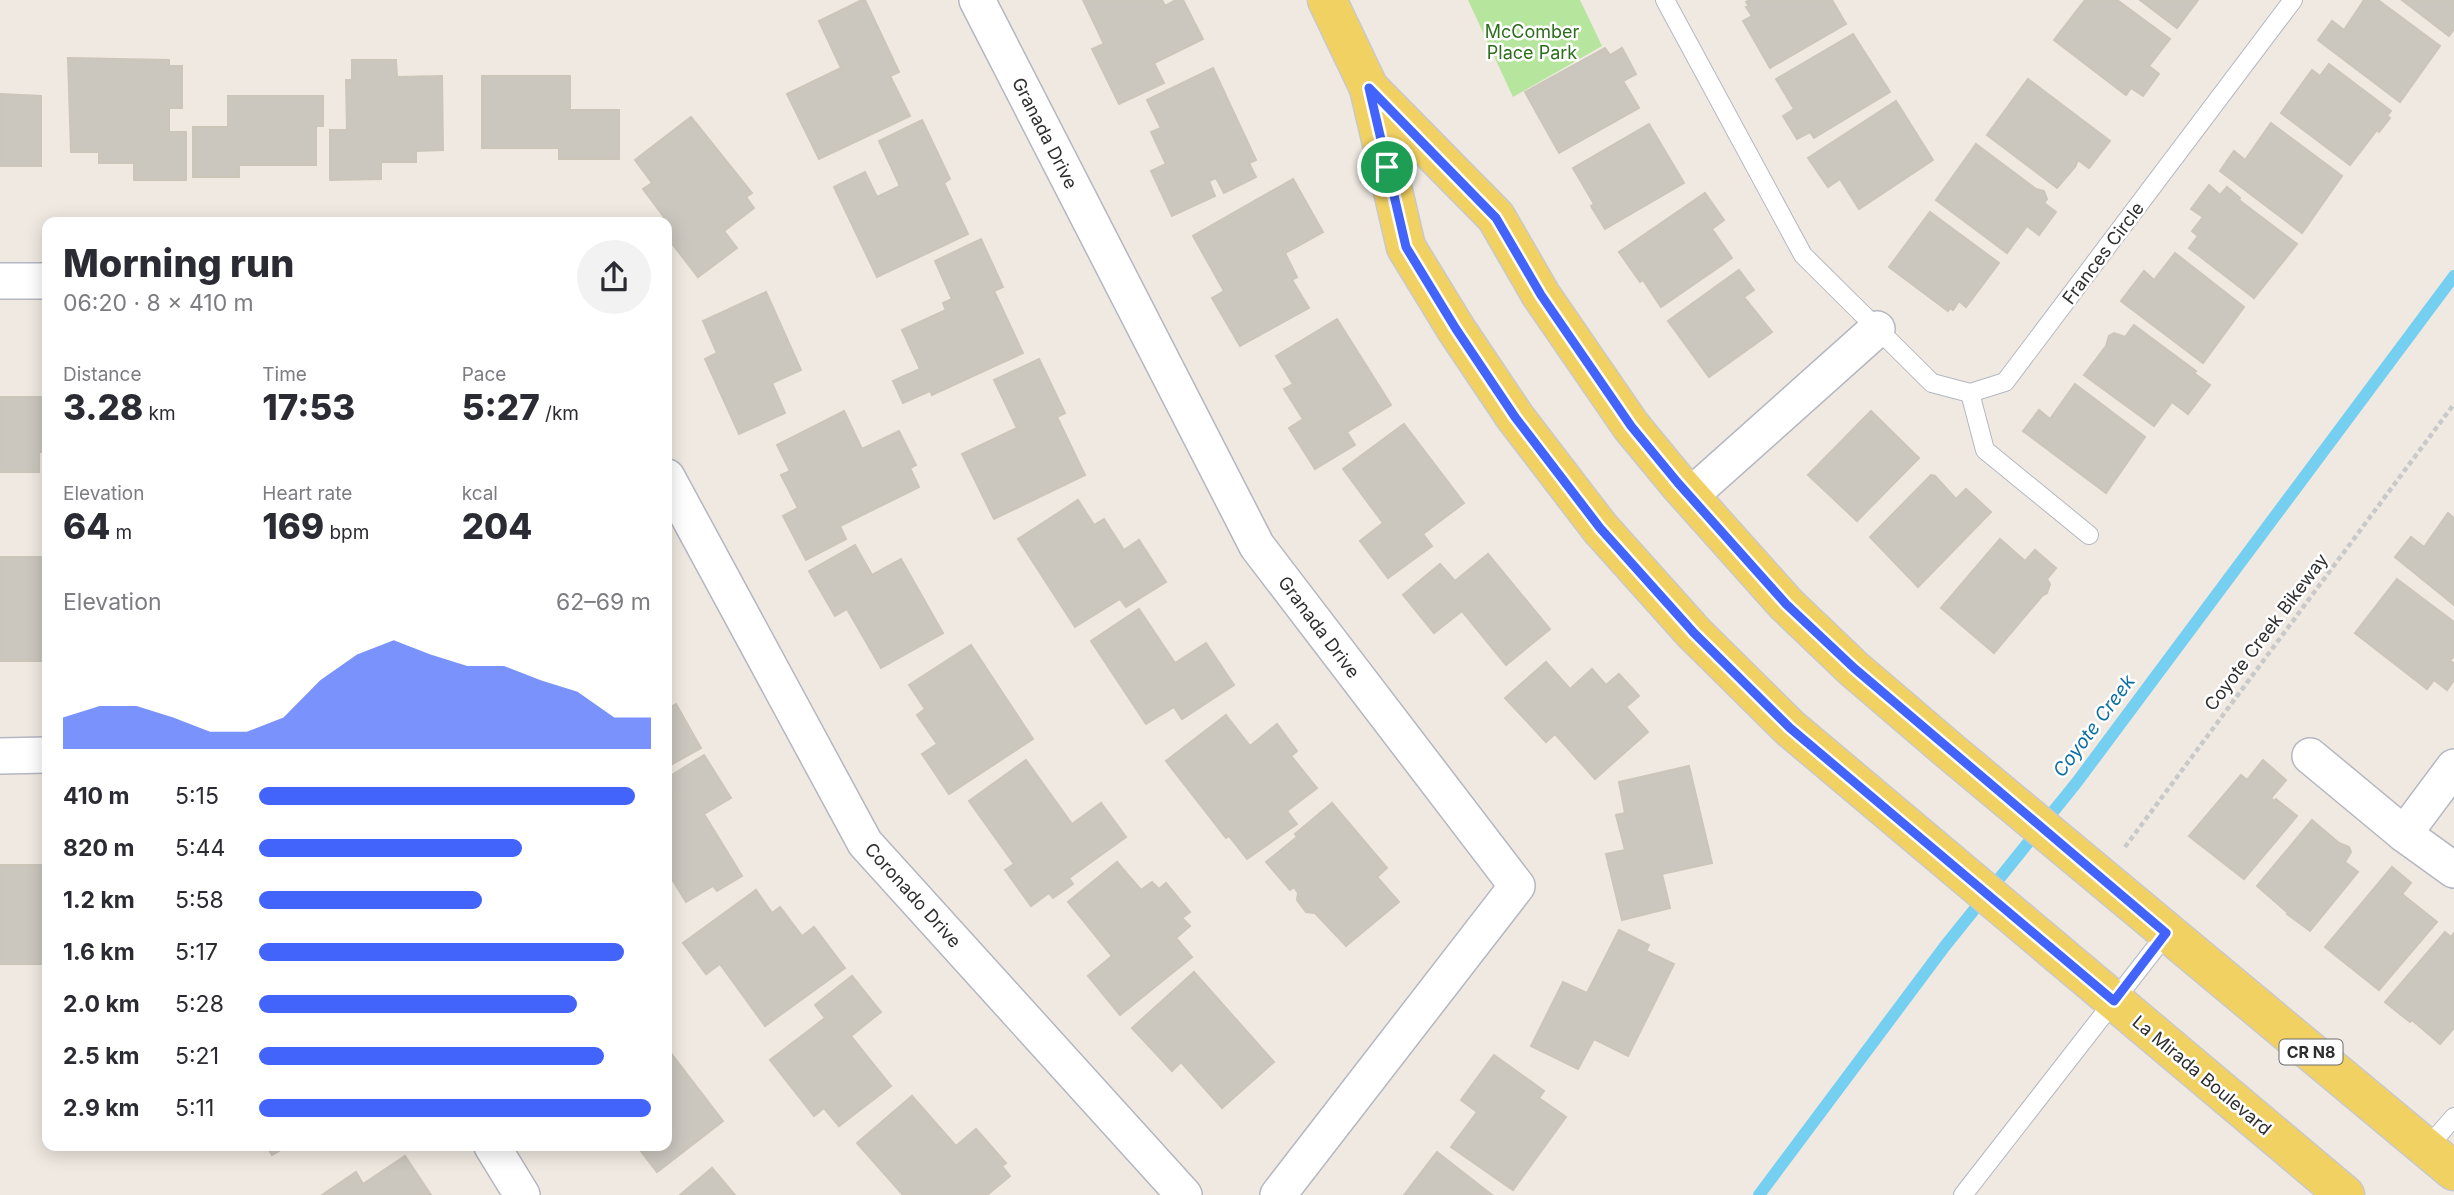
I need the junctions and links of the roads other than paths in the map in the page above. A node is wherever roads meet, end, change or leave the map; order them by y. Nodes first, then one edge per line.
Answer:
1 (977, 0) edge
2 (1327, 0) edge
3 (1665, 0) edge
4 (2293, 0) edge
5 (1369, 88) junction
6 (0, 281) edge
7 (42, 281) edge
8 (1877, 329) junction
9 (1970, 393) junction
10 (672, 486) edge
11 (1689, 497) junction
12 (2089, 535) dead end
13 (42, 755) edge
14 (0, 756) edge
15 (2311, 756) dead end
16 (2454, 767) edge
17 (2404, 834) junction
18 (2454, 870) edge
19 (2166, 933) junction
20 (2114, 1001) junction
21 (2454, 1117) edge
22 (495, 1151) edge
23 (2441, 1159) edge
24 (522, 1195) edge
25 (1184, 1195) edge
26 (1278, 1195) edge
27 (1963, 1195) edge
28 (2345, 1195) edge

1 - 26 street, Granada Drive
2 - 5 main road, La Mirada Boulevard / CR N8
3 - 8 lane
4 - 9 lane, Frances Circle
5 - 11 main road, La Mirada Boulevard / CR N8
5 - 20 main road, La Mirada Boulevard / CR N8
6 - 7 street
8 - 9 lane
8 - 11 street
9 - 12 lane
10 - 25 street, Coronado Drive
11 - 19 main road, La Mirada Boulevard / CR N8
13 - 14 street
15 - 17 street
16 - 17 street
17 - 18 street
19 - 20 lane
19 - 23 main road, La Mirada Boulevard / CR N8
20 - 27 lane
20 - 28 main road, La Mirada Boulevard / CR N8
21 - 23 lane
22 - 24 street

